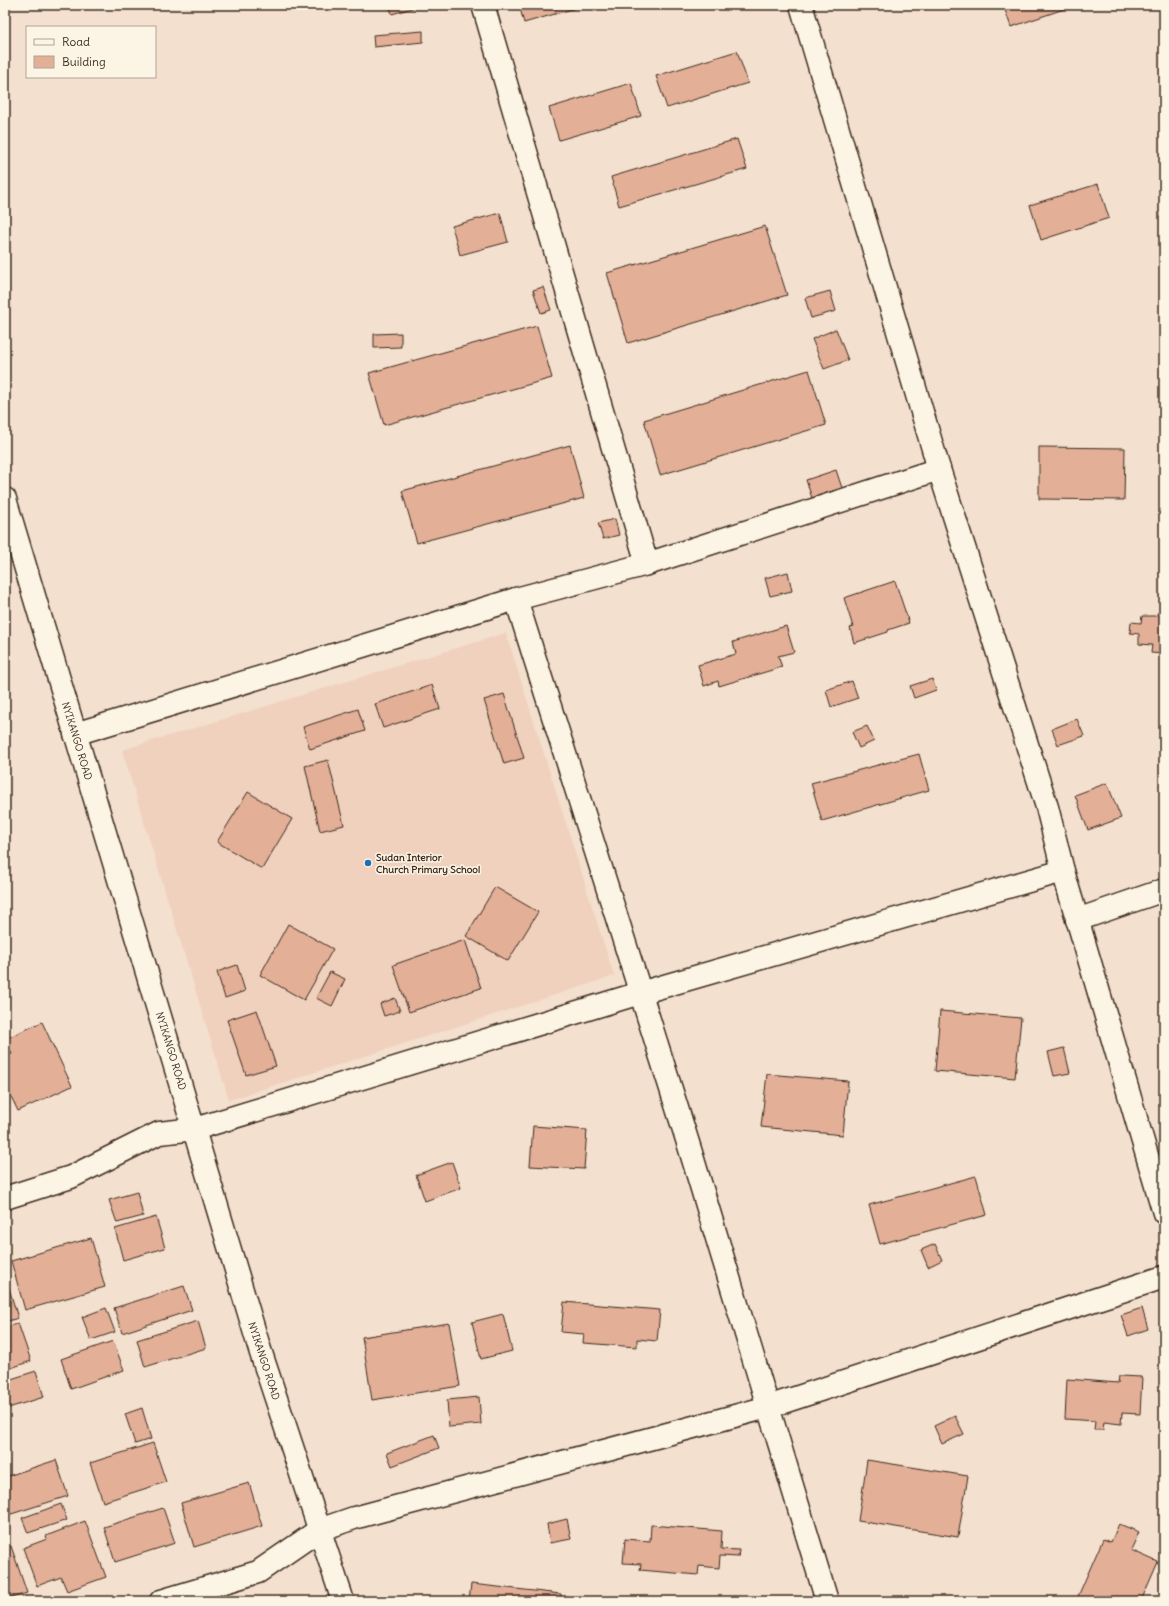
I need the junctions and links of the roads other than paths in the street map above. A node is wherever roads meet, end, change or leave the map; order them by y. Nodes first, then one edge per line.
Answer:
1 (484, 5) edge
2 (801, 5) edge
3 (940, 469) junction
4 (7, 510) edge
5 (647, 564) junction
6 (516, 599) junction
7 (75, 734) junction
8 (1063, 871) junction
9 (1164, 890) edge
10 (1078, 920) junction
11 (640, 993) junction
12 (195, 1129) junction
13 (5, 1198) edge
14 (1164, 1213) edge
15 (1164, 1277) edge
16 (768, 1406) junction
17 (319, 1530) junction
18 (160, 1601) edge
19 (343, 1601) edge
20 (828, 1601) edge

1 - 5 street
2 - 3 street
3 - 5 street
3 - 8 street
4 - 7 street, NYIKANGO ROAD
5 - 6 street
6 - 7 street
6 - 11 street
7 - 12 street, NYIKANGO ROAD
8 - 10 street
8 - 11 street
9 - 10 street
10 - 14 street
11 - 12 street
11 - 16 street
12 - 13 street
12 - 17 street, NYIKANGO ROAD
15 - 16 street
16 - 17 street
16 - 20 street
17 - 18 street
17 - 19 street, NYIKANGO ROAD

